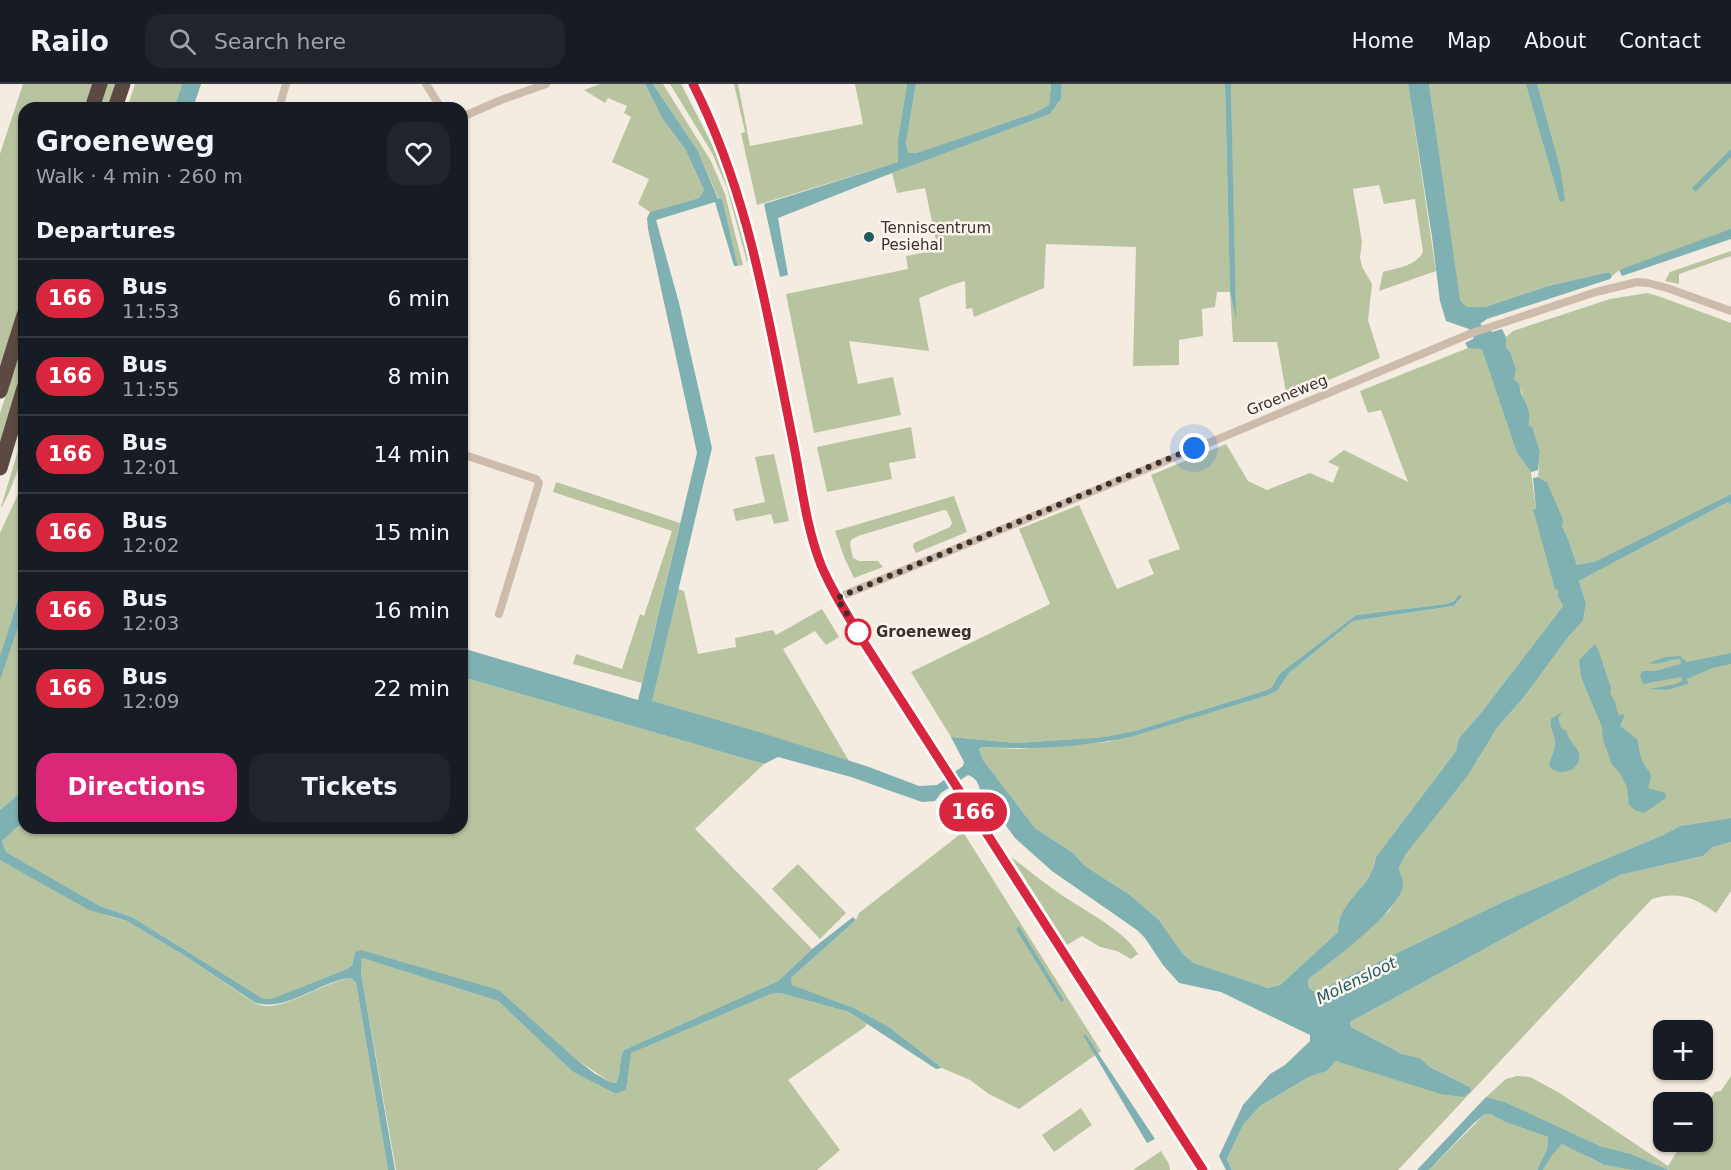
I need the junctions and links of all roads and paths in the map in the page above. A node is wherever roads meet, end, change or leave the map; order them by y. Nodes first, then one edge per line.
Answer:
1 (100, 84) edge
2 (123, 84) edge
3 (286, 84) edge
4 (426, 84) edge
5 (546, 84) edge
6 (693, 84) edge
7 (94, 102) edge
8 (117, 102) edge
9 (281, 102) edge
10 (437, 102) edge
11 (468, 114) edge
12 (1731, 311) edge
13 (18, 334) edge
14 (0, 391) edge
15 (18, 408) edge
16 (468, 456) edge
17 (0, 468) edge
18 (837, 598) junction
19 (499, 614) dead end
20 (1203, 1170) edge

1 - 7 highway
2 - 8 highway
3 - 9 street
4 - 10 street
5 - 11 street
6 - 18 main road
12 - 18 street, Groeneweg
13 - 14 highway
15 - 17 highway
16 - 19 street
18 - 20 main road

